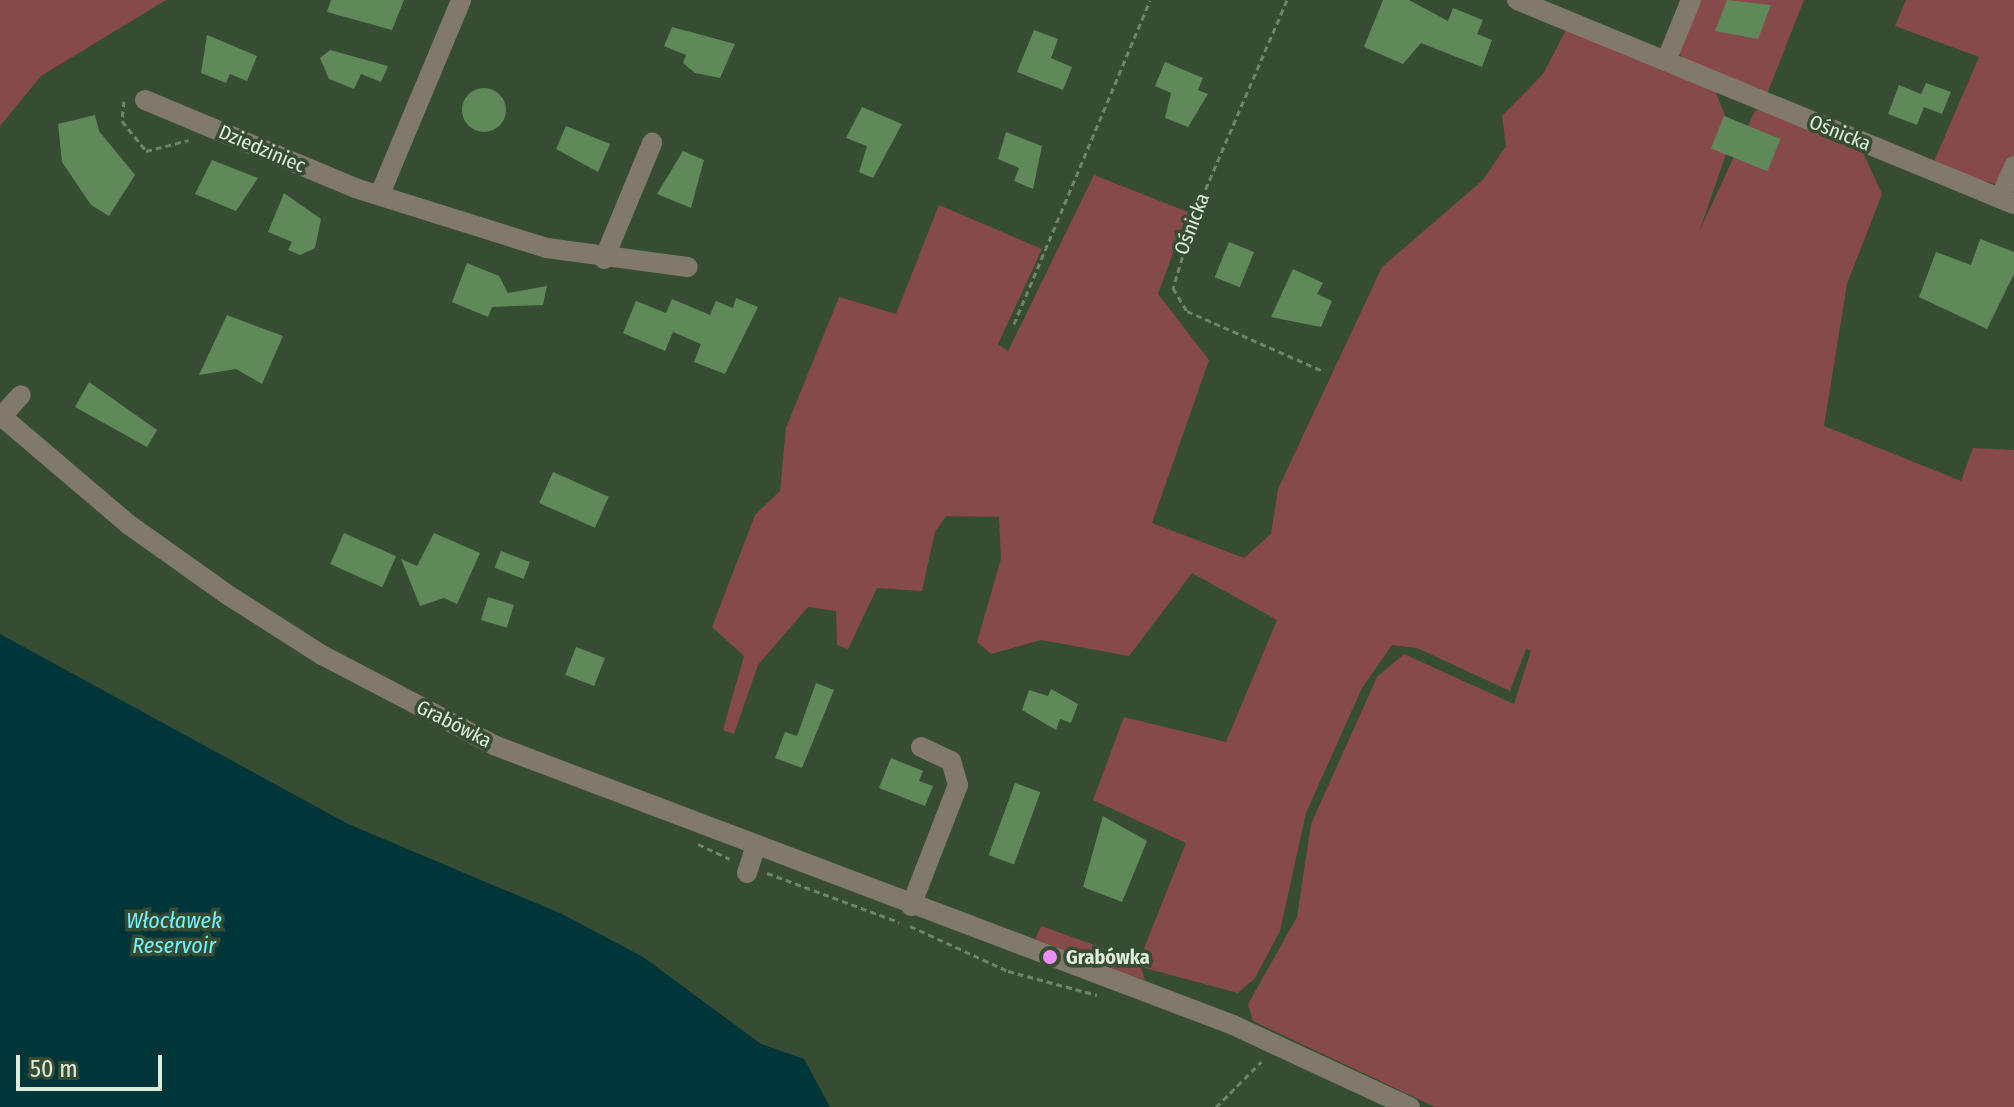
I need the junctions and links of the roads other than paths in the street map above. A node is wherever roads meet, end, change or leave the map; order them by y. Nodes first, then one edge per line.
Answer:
1 (461, 0) edge
2 (1517, 0) edge
3 (1691, 0) edge
4 (1666, 61) junction
5 (145, 100) dead end
6 (652, 143) dead end
7 (2014, 166) edge
8 (380, 194) junction
9 (2007, 201) edge
10 (604, 259) junction
11 (688, 267) dead end
12 (21, 395) dead end
13 (1, 416) edge
14 (921, 747) dead end
15 (911, 906) junction
16 (1410, 1107) edge

1 - 8 street
2 - 4 street, Ośnicka
3 - 4 street
4 - 9 street, Ośnicka
5 - 8 street, Dziedziniec
6 - 10 street
7 - 9 street
8 - 10 street, Dziedziniec
10 - 11 street, Dziedziniec
12 - 13 street
13 - 15 street, Grabówka
14 - 15 street
15 - 16 street, Grabówka

